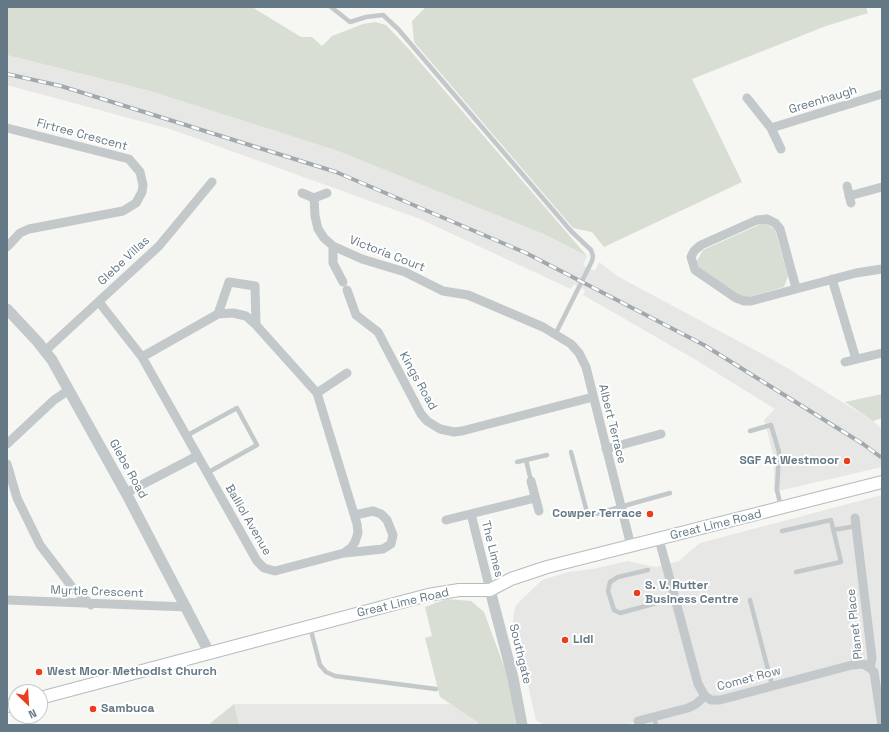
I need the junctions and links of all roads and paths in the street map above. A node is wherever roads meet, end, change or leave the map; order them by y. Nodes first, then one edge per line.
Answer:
1 (331, 7) edge
2 (882, 94) edge
3 (747, 98) dead end
4 (7, 128) edge
5 (771, 128) junction
6 (781, 149) dead end
7 (212, 182) dead end
8 (847, 186) dead end
9 (882, 187) edge
10 (302, 193) dead end
11 (327, 193) dead end
12 (314, 198) junction
13 (8, 242) edge
14 (333, 246) junction
15 (882, 269) edge
16 (832, 279) junction
17 (345, 286) joint
18 (796, 288) junction
19 (99, 302) junction
20 (8, 311) edge
21 (218, 314) junction
22 (256, 325) junction
23 (543, 327) joint
24 (556, 334) junction
25 (46, 350) junction
26 (882, 353) edge
27 (142, 357) junction
28 (856, 359) junction
29 (845, 362) dead end
30 (347, 373) dead end
31 (69, 390) junction
32 (317, 393) junction
33 (593, 397) junction
34 (750, 431) dead end
35 (661, 434) dead end
36 (186, 436) junction
37 (7, 444) edge
38 (606, 449) junction
39 (571, 452) dead end
40 (547, 455) dead end
41 (197, 456) junction
42 (526, 460) junction
43 (517, 462) dead end
44 (7, 464) edge
45 (207, 472) junction
46 (531, 481) joint
47 (882, 482) edge
48 (126, 493) junction
49 (670, 494) dead end
50 (535, 498) junction
51 (621, 507) junction
52 (782, 508) junction
53 (538, 511) dead end
54 (471, 514) junction
55 (355, 515) junction
56 (446, 520) dead end
57 (855, 522) joint
58 (833, 530) junction
59 (782, 531) dead end
60 (659, 539) junction
61 (631, 546) junction
62 (344, 553) junction
63 (648, 570) dead end
64 (796, 572) dead end
65 (490, 590) junction
66 (675, 598) junction
67 (7, 600) edge
68 (750, 600) dead end
69 (91, 605) junction
70 (187, 607) junction
71 (310, 626) junction
72 (210, 654) junction
73 (870, 668) junction
74 (772, 685) junction
75 (436, 689) dead end
76 (48, 696) edge
77 (705, 696) junction
78 (638, 721) dead end
79 (655, 721) edge
80 (522, 725) edge
81 (882, 725) edge

1 - 24 lane
2 - 5 street, Greenhaugh
3 - 5 street
4 - 13 street, Firtree Crescent
5 - 6 street
7 - 19 street, Glebe Villas
8 - 9 street
10 - 12 street
11 - 12 street
12 - 14 street, Victoria Court
14 - 17 street, Victoria Court
14 - 23 street, Victoria Court
15 - 16 street
16 - 18 street
16 - 28 street
17 - 33 street, Kings Road
18 - 18 street
19 - 25 street, Glebe Villas
19 - 27 street
20 - 25 street, Glebe Road
21 - 22 street
21 - 22 street
21 - 27 street
22 - 32 street
23 - 24 street, Albert Terrace
24 - 33 street, Albert Terrace
25 - 31 street, Glebe Road
26 - 28 street
27 - 36 street
28 - 29 street
30 - 32 street
31 - 37 street
31 - 48 street, Glebe Road
32 - 55 street
33 - 38 street, Albert Terrace
34 - 52 lane
35 - 38 street
36 - 41 street, Balliol Avenue
36 - 45 lane
38 - 51 street, Albert Terrace
39 - 51 lane
40 - 42 lane
41 - 45 street, Balliol Avenue
41 - 48 street
42 - 43 lane
42 - 46 lane
44 - 69 street
45 - 62 street, Balliol Avenue
46 - 50 street
47 - 52 main road, Great Lime Road
48 - 70 street, Glebe Road
49 - 51 lane
50 - 53 street
50 - 54 street, The Limes
51 - 61 street, Albert Terrace
52 - 60 main road, Great Lime Road
54 - 56 street, The Limes
54 - 65 street, The Limes
55 - 62 street
55 - 62 street, Balliol Avenue
57 - 58 lane
57 - 73 street, Planet Place
58 - 59 lane
58 - 64 lane
60 - 61 main road, Great Lime Road
60 - 66 street
61 - 65 main road, Great Lime Road
63 - 66 lane
65 - 71 main road, Great Lime Road
65 - 80 street, Southgate
66 - 77 street
67 - 69 street, Myrtle Crescent
68 - 74 lane
69 - 70 street, Myrtle Crescent
70 - 72 street, Glebe Road
71 - 72 main road, Great Lime Road
71 - 75 lane
72 - 76 main road, Great Lime Road
73 - 74 street, Comet Row
73 - 81 street, Planet Place
74 - 77 street, Comet Row
77 - 79 street, Comet Row
78 - 79 street, Comet Row

